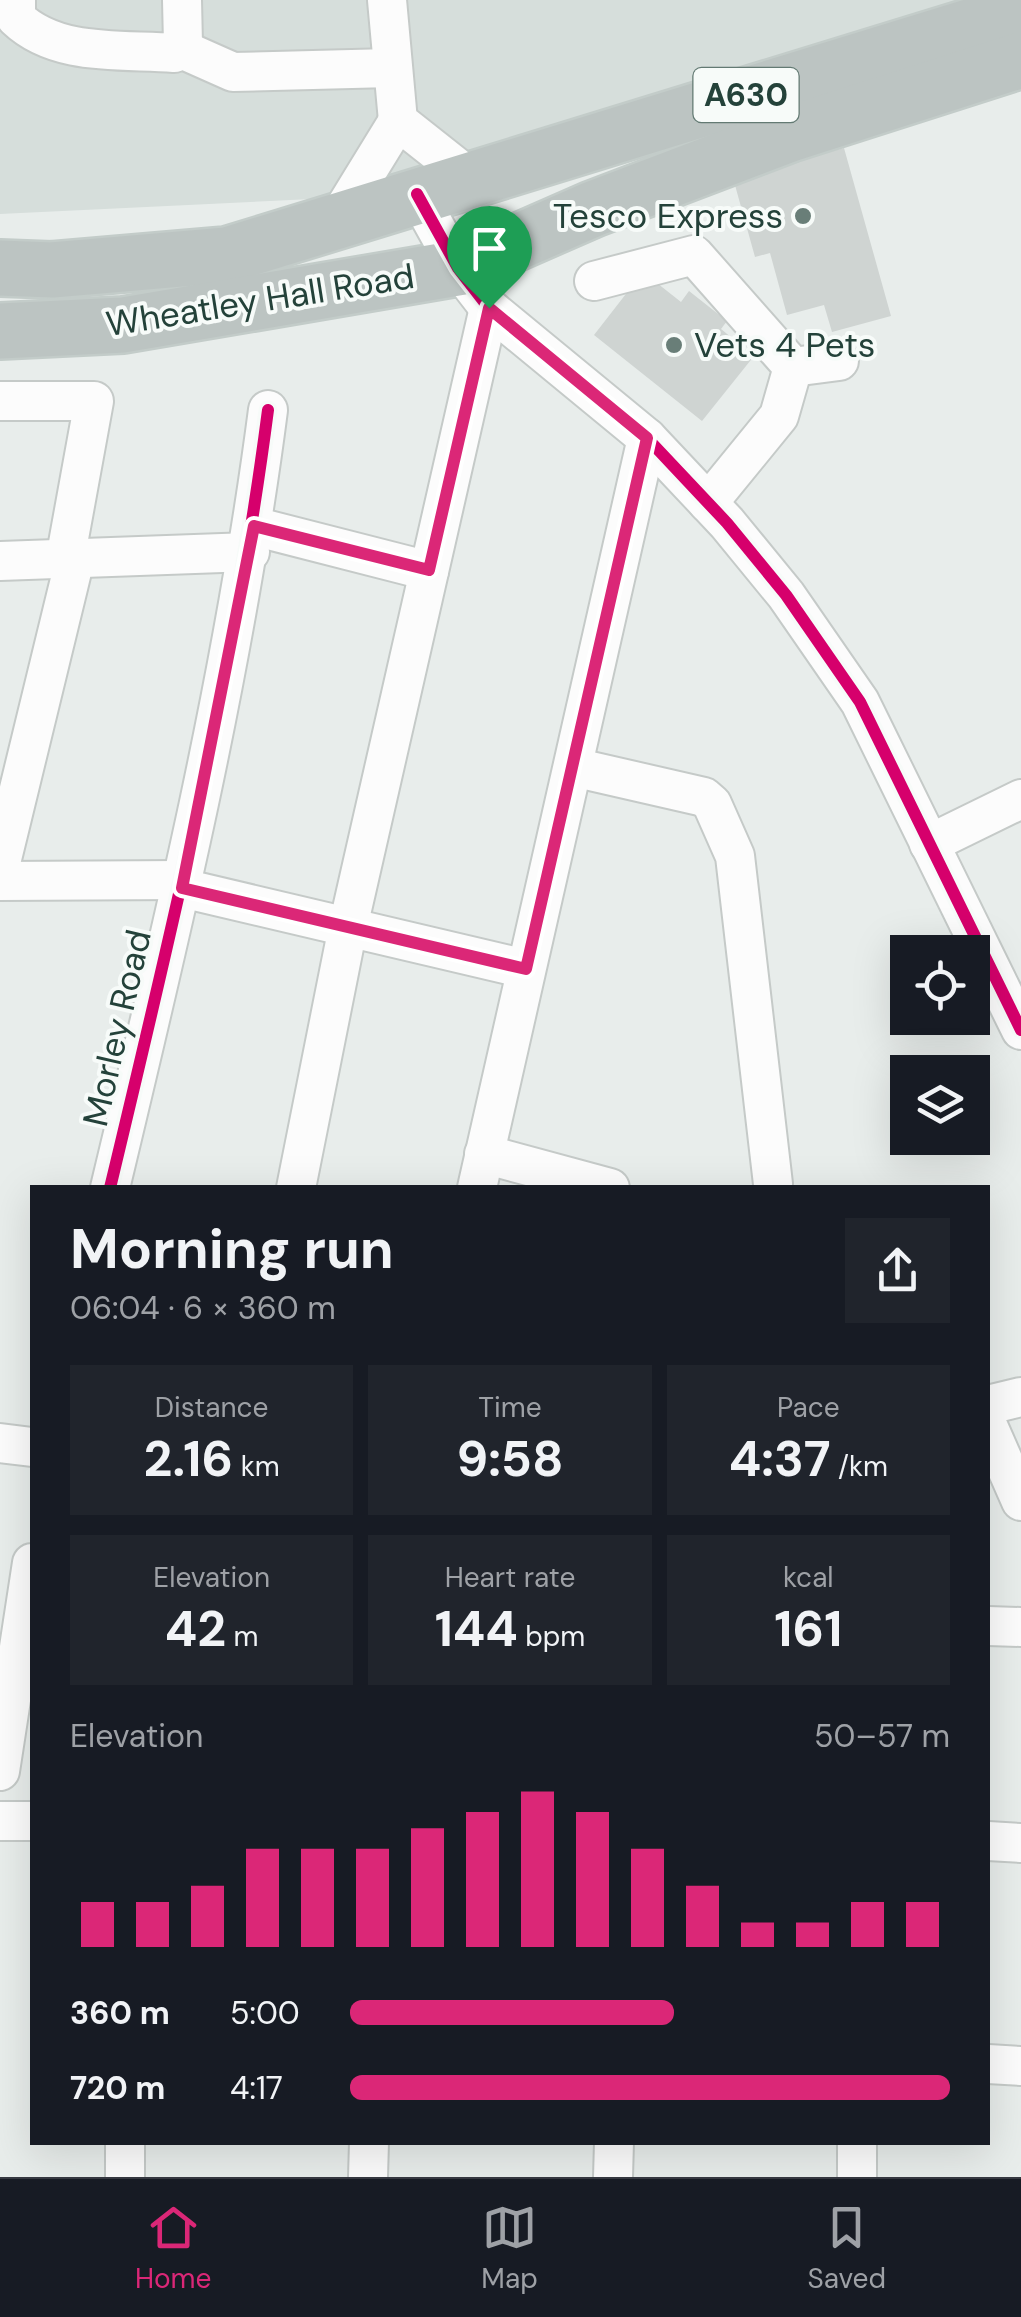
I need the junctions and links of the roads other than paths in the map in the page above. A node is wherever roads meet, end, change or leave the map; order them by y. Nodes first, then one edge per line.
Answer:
1 (16, 0) edge
2 (182, 0) edge
3 (387, 0) edge
4 (1021, 11) edge
5 (179, 48) junction
6 (1021, 60) edge
7 (390, 68) junction
8 (398, 121) junction
9 (470, 178) junction
10 (336, 222) junction
11 (451, 252) junction
12 (0, 268) edge
13 (594, 281) dead end
14 (0, 331) edge
15 (839, 362) dead end
16 (794, 367) junction
17 (0, 401) edge
18 (268, 410) dead end
19 (647, 438) junction
20 (708, 503) junction
21 (252, 539) junction
22 (70, 559) junction
23 (0, 562) edge
24 (429, 570) junction
25 (16, 723) edge
26 (573, 766) junction
27 (1021, 798) edge
28 (929, 844) junction
29 (0, 867) edge
30 (0, 881) edge
31 (182, 884) junction
32 (348, 927) junction
33 (526, 969) junction
34 (1021, 1030) edge
35 (481, 1171) edge
36 (111, 1185) edge
37 (297, 1185) edge
38 (587, 1185) edge
39 (767, 1185) edge
40 (1021, 1397) edge
41 (990, 1405) edge
42 (990, 1431) edge
43 (0, 1443) edge
44 (30, 1447) edge
45 (1021, 1501) edge
46 (30, 1569) edge
47 (12, 1619) edge
48 (990, 1626) edge
49 (1021, 1627) edge
50 (0, 1771) edge
51 (0, 1821) edge
52 (30, 1821) edge
53 (990, 1841) edge
54 (1021, 1843) edge
55 (990, 2064) edge
56 (1021, 2066) edge
57 (125, 2145) edge
58 (369, 2145) edge
59 (614, 2145) edge
60 (857, 2145) edge
61 (124, 2177) edge
62 (368, 2177) edge
63 (613, 2177) edge
64 (857, 2177) edge

1 - 5 street
2 - 5 street
3 - 7 street
4 - 9 highway, Wheatley Hall Road / A630
5 - 7 street
6 - 11 highway, Wheatley Hall Road / A630
7 - 8 street
8 - 9 street
8 - 10 street
9 - 11 highway, Wheatley Hall Road / A630
10 - 11 highway, Wheatley Hall Road / A630
10 - 12 highway, Wheatley Hall Road / A630
11 - 14 highway, Wheatley Hall Road / A630
11 - 19 street
11 - 24 street
13 - 16 street
15 - 16 street
16 - 20 street
17 - 22 street
18 - 21 street, Morley Road
19 - 20 street
19 - 26 street
20 - 28 street
21 - 22 street
21 - 24 street
21 - 31 street, Morley Road
22 - 23 street
22 - 25 street
24 - 32 street
25 - 29 street
26 - 33 street
26 - 39 street
27 - 28 street
28 - 34 street
30 - 31 street
31 - 32 street
31 - 36 street, Morley Road
32 - 33 street
32 - 37 street
33 - 35 street
35 - 38 street
40 - 41 street
42 - 45 street
43 - 44 street
46 - 47 street
47 - 50 street
48 - 49 street
51 - 52 street
53 - 54 street
55 - 56 street
57 - 61 street
58 - 62 street
59 - 63 street
60 - 64 street

